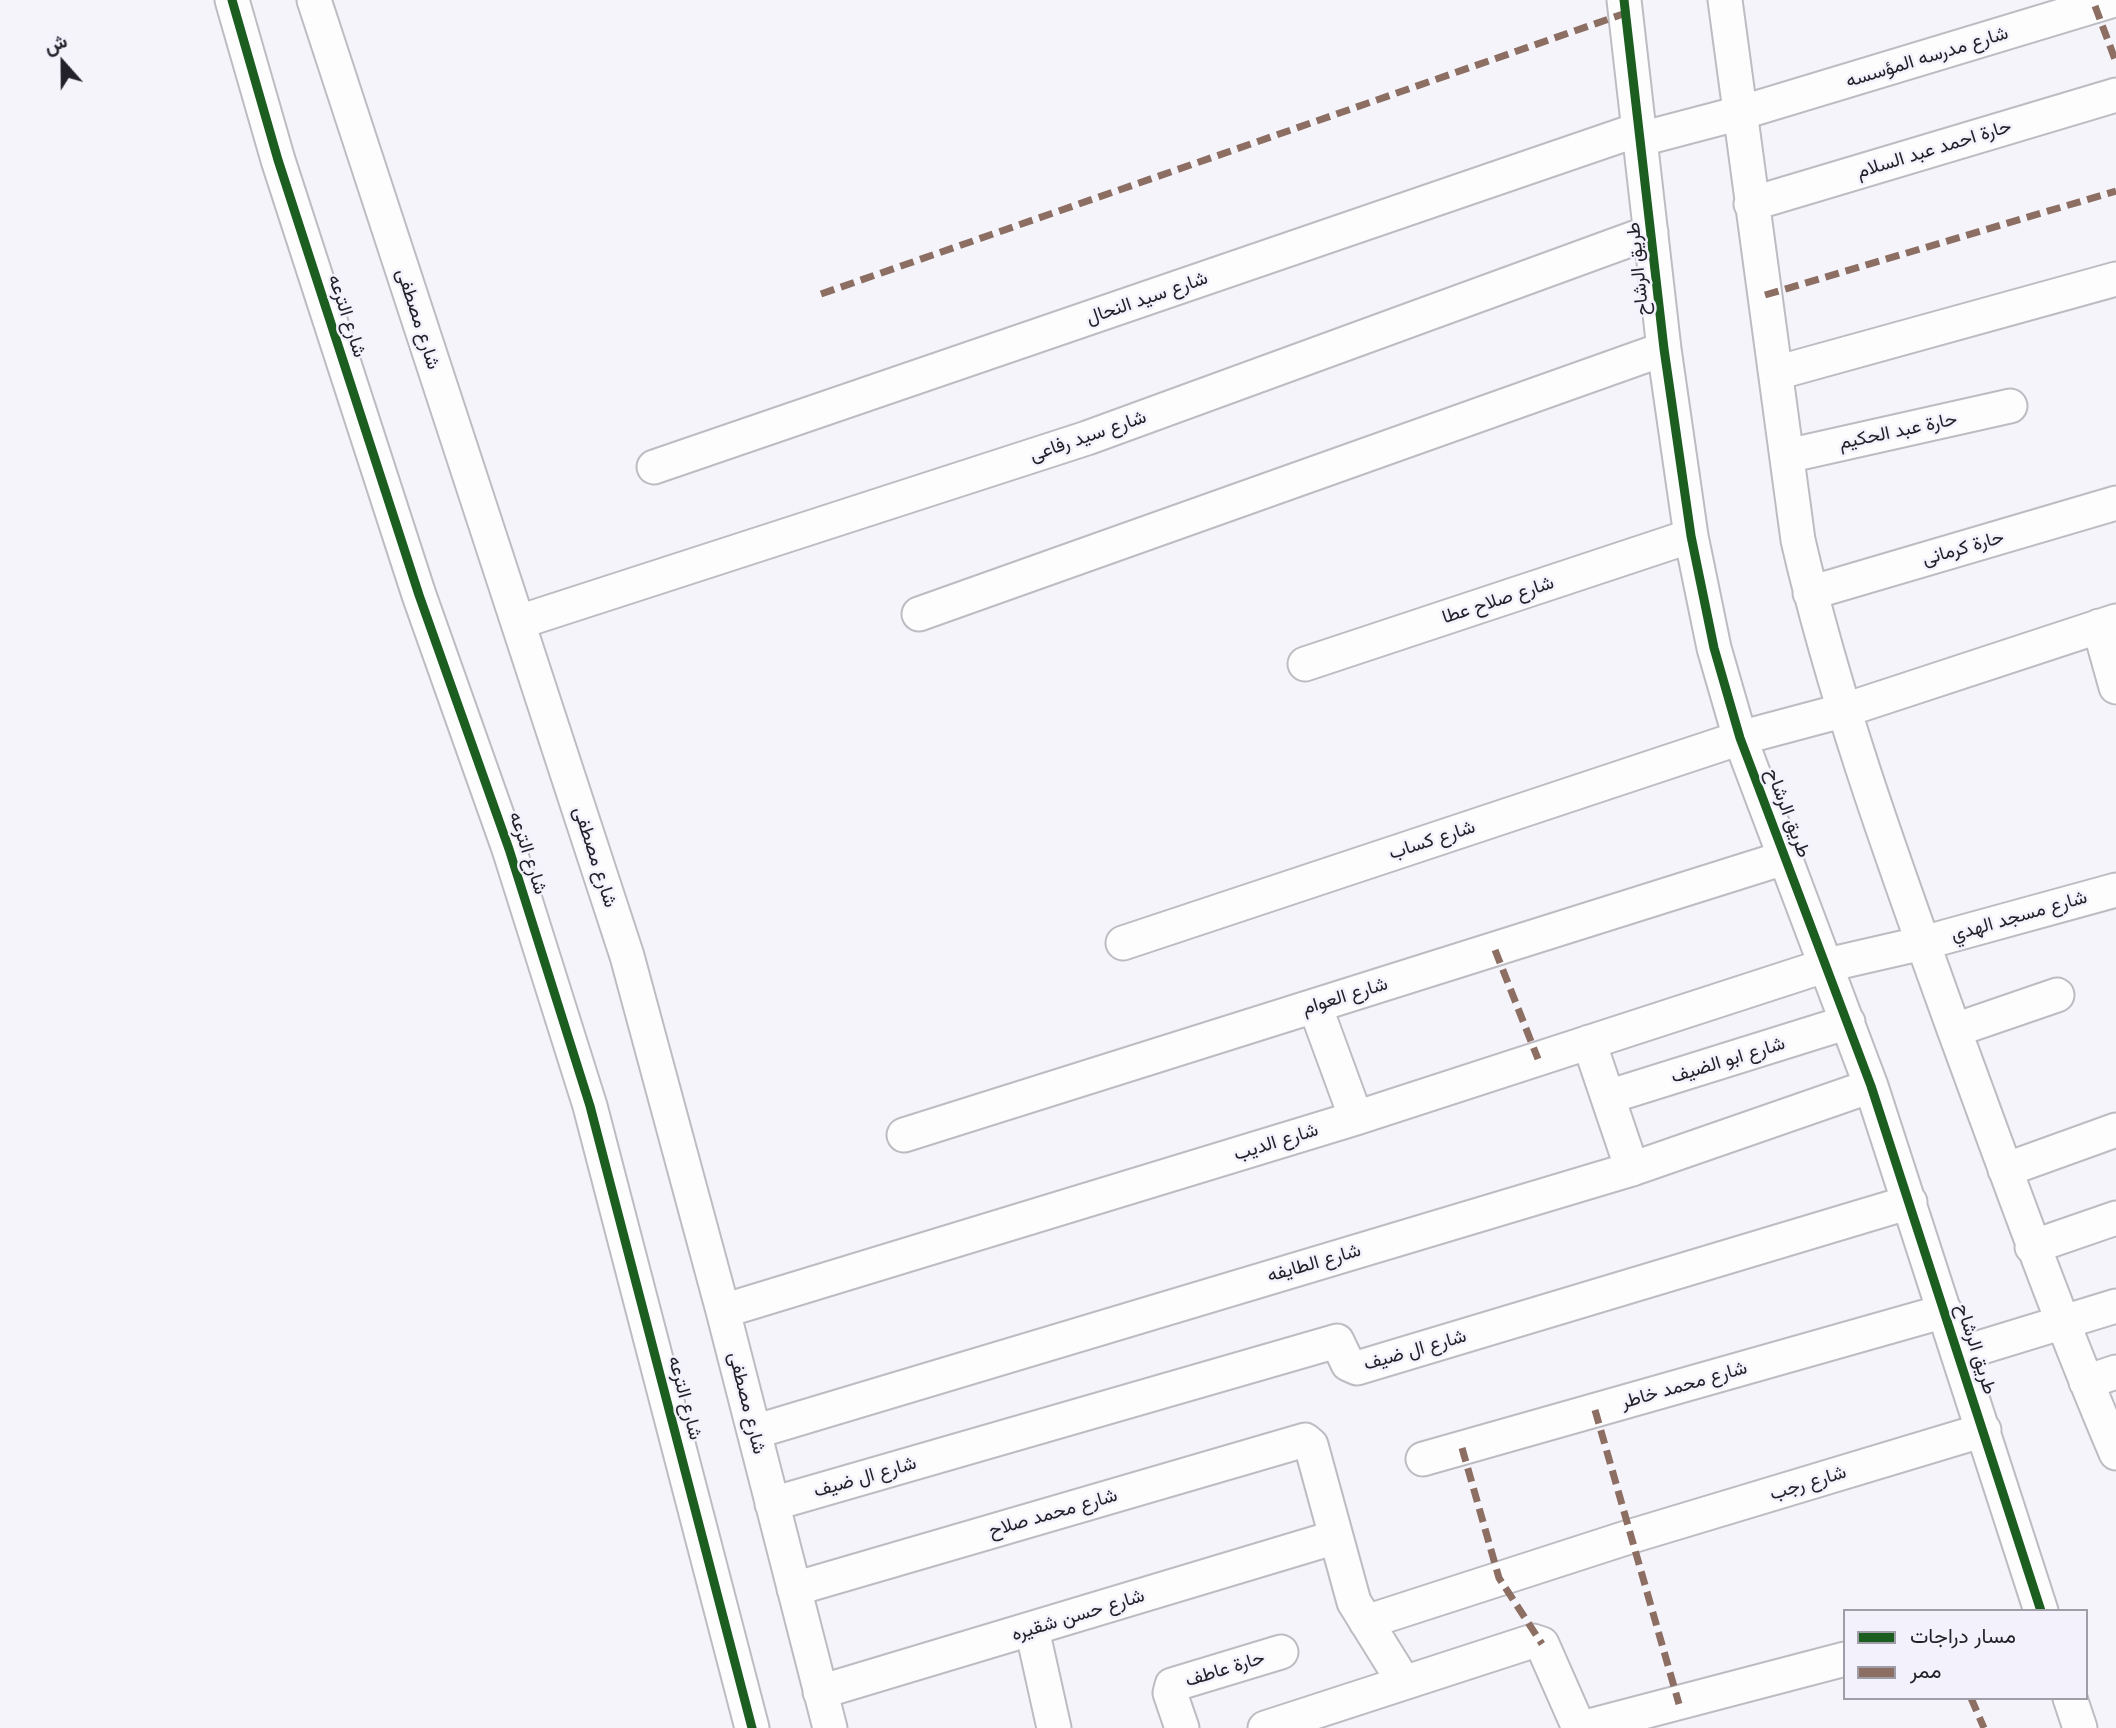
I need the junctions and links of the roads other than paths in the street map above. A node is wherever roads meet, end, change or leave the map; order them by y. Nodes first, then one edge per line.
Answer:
1 (232, 0) edge
2 (314, 0) edge
3 (1624, 0) edge
4 (1725, 0) edge
5 (2114, 0) edge
6 (2116, 94) edge
7 (1740, 113) junction
8 (1641, 134) junction
9 (1751, 204) junction
10 (1651, 232) junction
11 (2116, 279) edge
12 (1664, 349) junction
13 (1776, 373) junction
14 (2010, 406) dead end
15 (1787, 456) junction
16 (654, 467) dead end
17 (2116, 503) edge
18 (1691, 536) junction
19 (1810, 593) junction
20 (919, 614) dead end
21 (519, 622) junction
22 (2108, 624) edge
23 (1305, 664) dead end
24 (2116, 687) edge
25 (1844, 710) junction
26 (1740, 738) junction
27 (1787, 857) junction
28 (2116, 890) edge
29 (1123, 943) dead end
30 (1923, 943) junction
31 (1827, 965) junction
32 (2057, 995) dead end
33 (1315, 1006) junction
34 (1848, 1022) junction
35 (1955, 1030) junction
36 (1589, 1042) junction
37 (1871, 1086) junction
38 (1608, 1097) junction
39 (1356, 1118) junction
40 (2116, 1130) edge
41 (904, 1135) dead end
42 (1632, 1169) junction
43 (2005, 1170) junction
44 (1910, 1202) junction
45 (2116, 1218) edge
46 (2032, 1247) junction
47 (2116, 1306) edge
48 (723, 1311) junction
49 (1945, 1311) junction
50 (2060, 1322) junction
51 (1959, 1354) junction
52 (2101, 1377) edge
53 (1984, 1430) junction
54 (754, 1432) junction
55 (2116, 1453) edge
56 (1423, 1459) dead end
57 (772, 1504) junction
58 (1336, 1537) junction
59 (794, 1589) junction
60 (2034, 1609) edge
61 (1366, 1622) junction
62 (1032, 1629) junction
63 (1281, 1652) dead end
64 (1843, 1660) edge
65 (1403, 1681) junction
66 (820, 1692) junction
67 (2071, 1700) edge
68 (1338, 1716) edge
69 (1683, 1716) edge
70 (1046, 1726) edge
71 (752, 1728) edge
72 (830, 1728) edge
73 (1182, 1728) edge
74 (1265, 1728) edge
75 (1581, 1728) edge
76 (2080, 1728) edge

1 - 71 street, شارع الترعه
2 - 21 street, شارع مصطفى
3 - 8 street, طريق الرشاح
4 - 7 street
5 - 7 street, شارع مدرسه المؤسسه
6 - 9 street, حارة احمد عبد السلام
7 - 8 street, شارع مدرسه المؤسسه
7 - 9 street
8 - 10 street, طريق الرشاح
8 - 16 street, شارع سيد النحال
9 - 13 street
10 - 12 street, طريق الرشاح
10 - 21 street, شارع سيد رفاعى
11 - 13 street
12 - 18 street, طريق الرشاح
12 - 20 street
13 - 15 street
14 - 15 street, حارة عبد الحكيم
15 - 19 street
17 - 19 street, حارة كرمانى
18 - 23 street, شارع صلاح عطا
18 - 26 street, طريق الرشاح
19 - 25 street
21 - 48 street, شارع مصطفى
22 - 24 street
22 - 25 street, شارع كساب
25 - 26 street, شارع كساب
25 - 30 street
26 - 27 street, طريق الرشاح
26 - 29 street, شارع كساب
27 - 31 street, طريق الرشاح
27 - 33 street, شارع العوام
28 - 30 street, شارع مسجد الهدي
30 - 31 street, شارع مسجد الهدي
30 - 35 street
31 - 34 street, طريق الرشاح
31 - 36 street, شارع الديب
32 - 35 street
33 - 39 street
33 - 41 street, شارع العوام
34 - 37 street, طريق الرشاح
34 - 38 street, شارع ابو الضيف
35 - 43 street
36 - 38 street
36 - 39 street, شارع الديب
37 - 42 street, شارع الطايفه
37 - 44 street, طريق الرشاح
38 - 42 street
39 - 48 street, شارع الديب
40 - 43 street
42 - 54 street, شارع الطايفه
43 - 46 street
44 - 49 street, طريق الرشاح
44 - 57 street, شارع ال ضيف
45 - 46 street
46 - 50 street
47 - 50 street
48 - 54 street, شارع مصطفى
49 - 51 street, طريق الرشاح
49 - 56 street, شارع محمد خاطر
50 - 51 street
50 - 52 street
51 - 53 street, طريق الرشاح
52 - 55 street
53 - 60 street, طريق الرشاح
53 - 61 street, شارع رجب
54 - 57 street, شارع مصطفى
57 - 59 street, شارع مصطفى
58 - 59 street, شارع محمد صلاح
58 - 61 street
58 - 62 street, شارع حسن شقيره
59 - 66 street, شارع مصطفى
61 - 65 street
62 - 66 street, شارع حسن شقيره
62 - 70 street
63 - 73 street, حارة عاطف
64 - 69 street
65 - 68 street
65 - 75 street
66 - 72 street, شارع مصطفى
67 - 76 street
68 - 74 street
69 - 75 street

